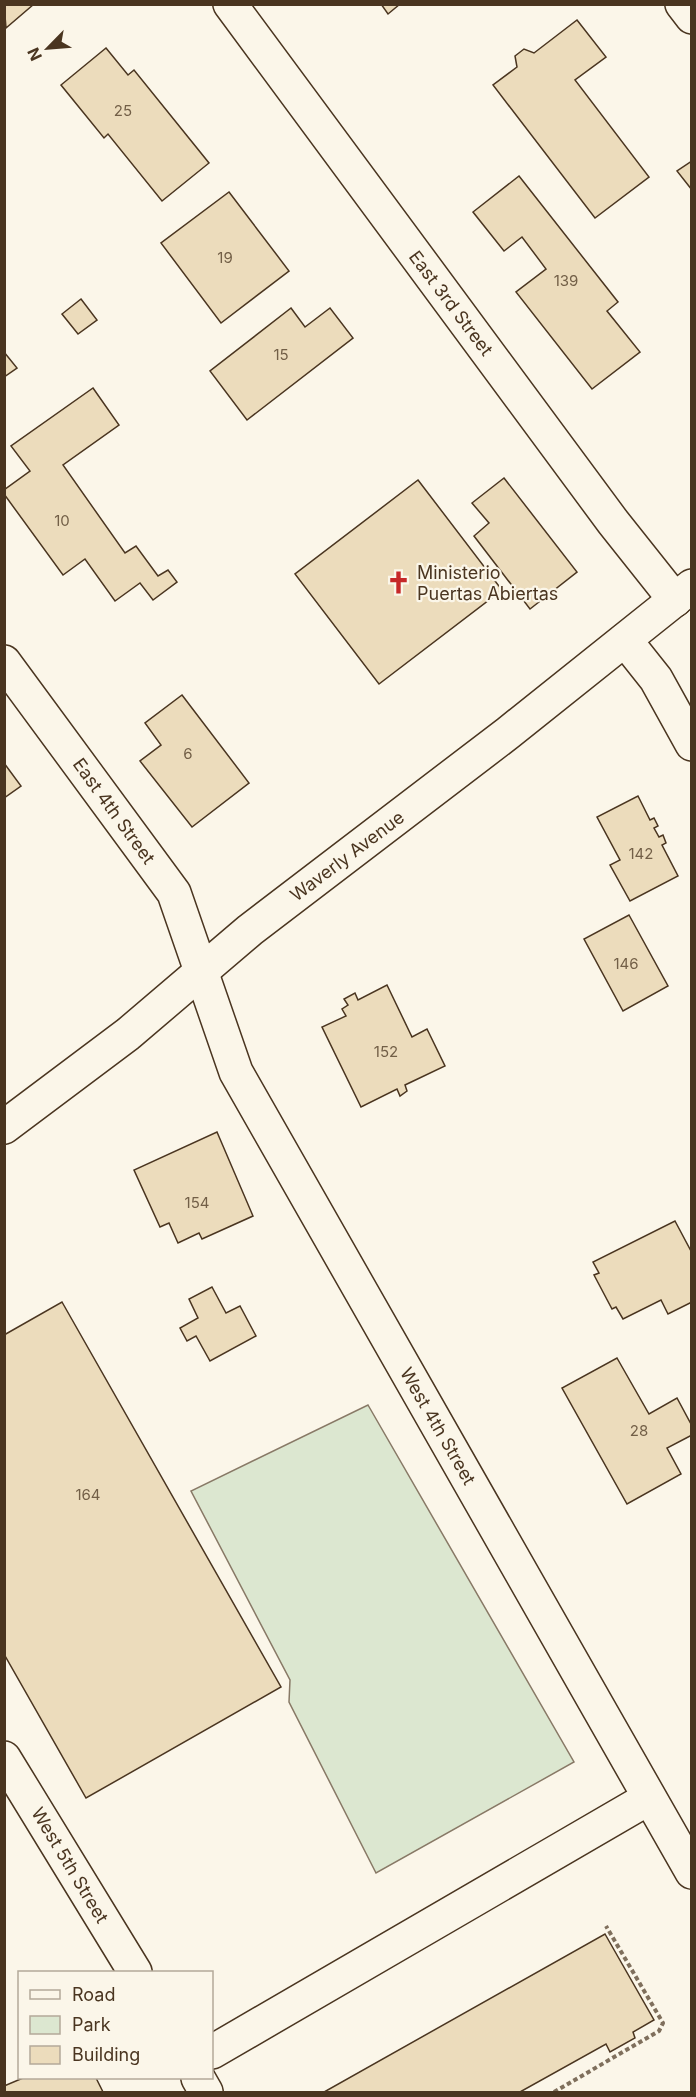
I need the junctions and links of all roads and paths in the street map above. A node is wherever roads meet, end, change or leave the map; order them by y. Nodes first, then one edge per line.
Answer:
1 (230, 4) edge
2 (682, 4) edge
3 (692, 17) edge
4 (683, 593) edge
5 (625, 639) junction
6 (4, 662) edge
7 (692, 744) edge
8 (200, 973) junction
9 (4, 1127) edge
10 (4, 1758) edge
11 (649, 1798) junction
12 (692, 1872) edge
13 (606, 1926) dead end
14 (134, 1971) edge
15 (213, 2051) edge
16 (554, 2092) edge

1 - 4 street, East 3rd Street
2 - 3 street
4 - 5 street, Waverly Avenue
5 - 7 street
5 - 8 street, Waverly Avenue
6 - 8 street, East 4th Street
8 - 9 street, Waverly Avenue
8 - 11 street, West 4th Street
10 - 14 street, West 5th Street
11 - 12 street, West 4th Street
11 - 15 street
13 - 16 path

